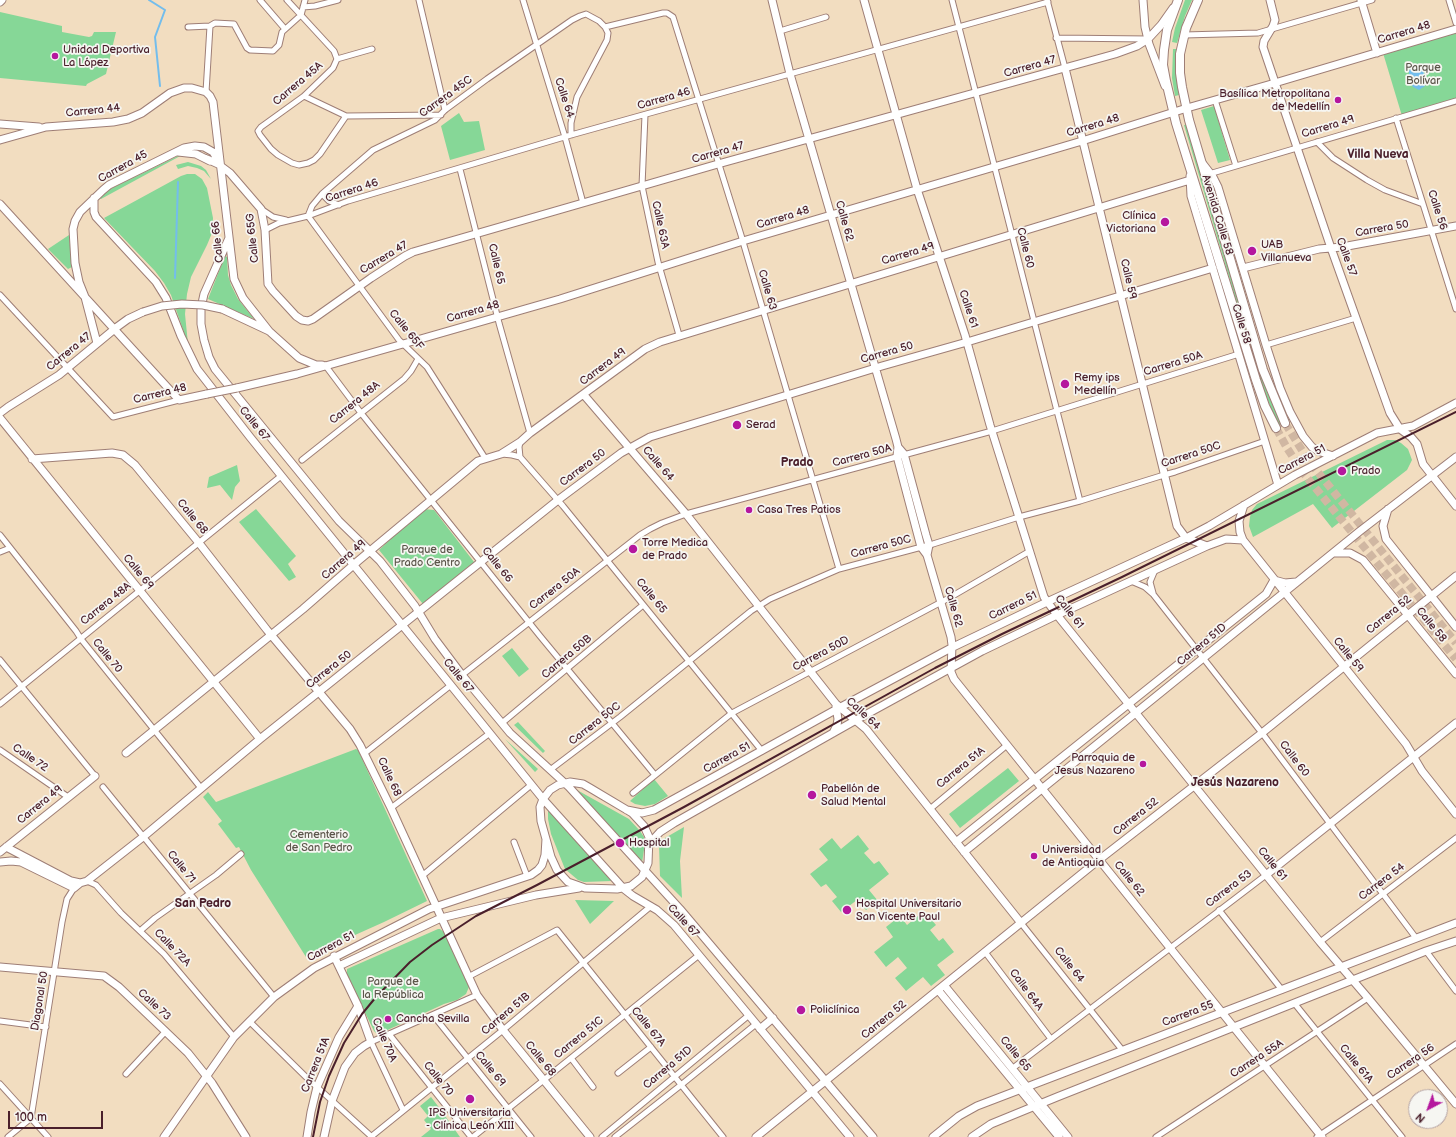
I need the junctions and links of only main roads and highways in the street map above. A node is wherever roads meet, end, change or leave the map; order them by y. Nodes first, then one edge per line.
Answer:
1 (2, 0) edge
2 (772, 0) edge
3 (864, 0) edge
4 (1143, 0) edge
5 (1198, 0) edge
6 (1270, 0) edge
7 (0, 2) edge
8 (1177, 2) edge
9 (1361, 2) edge
10 (1456, 29) edge
11 (1148, 39) junction
12 (1377, 53) junction
13 (1065, 68) junction
14 (1274, 83) junction
15 (206, 92) joint
16 (1170, 102) junction
17 (1187, 108) junction
18 (1173, 112) junction
19 (896, 115) junction
20 (0, 124) edge
21 (46, 128) junction
22 (809, 139) junction
23 (0, 140) edge
24 (218, 140) junction
25 (1082, 141) junction
26 (208, 148) junction
27 (178, 152) junction
28 (207, 159) junction
29 (221, 165) junction
30 (1190, 168) junction
31 (1208, 174) junction
32 (222, 179) junction
33 (1190, 180) junction
34 (917, 189) junction
35 (94, 198) junction
36 (0, 204) edge
37 (1099, 208) junction
38 (831, 215) junction
39 (1456, 226) edge
40 (228, 238) junction
41 (1331, 248) junction
42 (938, 256) junction
43 (1213, 268) junction
44 (1243, 268) junction
45 (850, 283) junction
46 (1120, 296) junction
47 (86, 297) junction
48 (308, 321) joint
49 (114, 329) junction
50 (269, 331) junction
51 (967, 342) junction
52 (97, 343) junction
53 (292, 353) junction
54 (325, 365) junction
55 (875, 368) junction
56 (297, 374) junction
57 (584, 395) junction
58 (1456, 403) edge
59 (0, 413) edge
60 (0, 418) edge
61 (1285, 423) tunnel mouth
62 (1276, 428) tunnel mouth
63 (1400, 429) junction
64 (898, 447) junction
65 (630, 448) junction
66 (1333, 456) junction
67 (1456, 457) edge
68 (32, 459) junction
69 (1432, 476) junction
70 (1278, 485) junction
71 (1244, 505) junction
72 (1456, 506) edge
73 (1388, 509) junction
74 (1186, 538) junction
75 (1243, 540) junction
76 (1207, 546) junction
77 (370, 551) junction
78 (1333, 553) junction
79 (927, 555) junction
80 (354, 565) junction
81 (1456, 576) edge
82 (1274, 580) junction
83 (1297, 582) junction
84 (1284, 592) junction
85 (1431, 596) junction
86 (1047, 602) junction
87 (419, 612) junction
88 (1057, 614) junction
89 (1408, 614) junction
90 (403, 626) junction
91 (1456, 627) edge
92 (272, 635) junction
93 (952, 648) junction
94 (1344, 666) junction
95 (951, 668) junction
96 (1456, 674) edge
97 (213, 682) junction
98 (319, 692) junction
99 (1128, 703) junction
100 (838, 707) junction
101 (1136, 713) junction
102 (856, 720) junction
103 (1456, 723) edge
104 (832, 733) junction
105 (260, 739) junction
106 (126, 752) dead end
107 (1414, 757) junction
108 (95, 776) road end
109 (1034, 779) junction
110 (564, 783) junction
111 (1194, 786) junction
112 (1042, 788) junction
113 (543, 799) junction
114 (627, 810) junction
115 (1456, 814) edge
116 (546, 839) junction
117 (956, 842) junction
118 (650, 844) junction
119 (3, 850) edge
120 (964, 852) junction
121 (1099, 860) junction
122 (0, 862) edge
123 (645, 871) junction
124 (1266, 875) junction
125 (83, 882) junction
126 (585, 888) junction
127 (624, 889) junction
128 (436, 906) junction
129 (441, 918) junction
130 (1021, 923) junction
131 (1456, 923) edge
132 (1456, 941) edge
133 (334, 956) junction
134 (339, 966) junction
135 (0, 967) edge
136 (1341, 967) junction
137 (1353, 981) junction
138 (941, 988) junction
139 (358, 1006) junction
140 (1223, 1013) junction
141 (773, 1018) junction
142 (758, 1026) junction
143 (1234, 1027) junction
144 (207, 1076) junction
145 (826, 1081) junction
146 (1028, 1087) junction
147 (1020, 1089) junction
148 (812, 1092) junction
149 (1456, 1104) edge
150 (1038, 1105) junction
151 (1320, 1136) edge
152 (164, 1137) edge
153 (246, 1137) edge
154 (307, 1137) edge
155 (324, 1137) edge
156 (590, 1137) edge
157 (756, 1137) edge
158 (850, 1137) edge
159 (873, 1137) edge
160 (933, 1137) edge
161 (972, 1137) edge
162 (1059, 1137) edge
163 (1068, 1137) edge

1 - 7 main road
2 - 22 main road, Calle 62
3 - 19 main road, Calle 61
4 - 11 main road
5 - 17 main road, Avenida Calle 58
6 - 14 main road, Calle 57
8 - 11 main road, Carrera 47
8 - 16 main road, Avenida Calle 58
9 - 12 main road
10 - 12 main road, Carrera 48
11 - 13 main road, Carrera 47
11 - 16 main road
12 - 14 main road, Carrera 48
13 - 19 main road, Carrera 47
13 - 25 main road, Calle 59
14 - 17 main road, Carrera 48
14 - 41 main road, Calle 57
15 - 21 main road, Carrera 44
15 - 24 main road, Calle 66
16 - 18 main road, Avenida Calle 58
17 - 18 main road, Carrera 48
17 - 31 main road, Avenida Calle 58
18 - 25 main road, Carrera 48
18 - 30 main road, Avenida Calle 58
19 - 22 main road, Carrera 47
19 - 34 main road, Calle 61
20 - 21 main road
21 - 23 main road, Carrera 44
22 - 38 main road, Calle 62
22 - 48 main road, Carrera 47
24 - 26 main road
24 - 29 main road, Calle 66
25 - 34 main road, Carrera 48
25 - 37 main road, Calle 59
26 - 27 main road, Carrera 45
26 - 29 main road
27 - 28 main road
27 - 35 main road, Carrera 45
28 - 29 main road, Calle 65G
28 - 32 main road
29 - 32 main road, Calle 66
29 - 48 main road, Calle 65G
30 - 33 main road, Calle 58
30 - 62 main road, Avenida Calle 58
31 - 44 main road, Calle 58
31 - 61 main road, Avenida Calle 58
32 - 40 main road, Calle 66
33 - 37 main road, Carrera 49
33 - 43 main road, Calle 58
34 - 38 main road, Carrera 48
34 - 42 main road, Calle 61
35 - 47 main road, Carrera 45
35 - 80 main road, Calle 67
36 - 47 main road
37 - 42 main road, Carrera 49
37 - 46 main road, Calle 59
38 - 45 main road, Calle 62
38 - 54 main road, Carrera 48
39 - 41 main road, Carrera 50
40 - 50 main road, Calle 66
40 - 77 main road, Calle 67
41 - 44 main road, Carrera 50
41 - 63 main road, Calle 57
42 - 45 main road, Carrera 49
42 - 51 main road, Calle 61
43 - 46 main road, Carrera 50
43 - 70 main road, Calle 58
44 - 66 main road, Calle 58
45 - 55 main road, Calle 62
45 - 57 main road, Carrera 49
46 - 51 main road, Carrera 50
46 - 74 main road, Calle 59
47 - 49 main road
47 - 52 main road
49 - 50 main road, Carrera 47, bridge
49 - 52 main road, Carrera 47
49 - 56 main road, Carrera 48, bridge
50 - 53 main road
51 - 55 main road, Carrera 50
51 - 86 main road, Calle 61
52 - 59 main road, Carrera 47
53 - 54 main road
53 - 56 main road
54 - 56 main road, Carrera 48
55 - 64 main road, Calle 62
55 - 65 main road, Carrera 50
57 - 65 main road, Calle 64
57 - 77 main road, Carrera 49
58 - 63 main road, Carrera 51
60 - 68 main road, Calle 69
63 - 66 main road, Carrera 51
63 - 69 main road, Calle 57
64 - 79 main road, Calle 62
64 - 79 main road, Calle 62
65 - 87 main road, Carrera 50
65 - 100 main road, Calle 64
66 - 70 main road, Carrera 51
67 - 69 main road, Carrera 51D
68 - 92 main road, Calle 68
68 - 97 main road, Calle 69
69 - 72 main road, Calle 57
69 - 73 main road, Carrera 51D
70 - 71 main road, Carrera 51
71 - 74 main road, Carrera 51
71 - 75 main road, Calle 59
73 - 78 main road, Carrera 51D
73 - 85 main road, Calle 58
74 - 76 main road
74 - 86 main road, Carrera 51
75 - 76 main road
75 - 82 main road, Calle 59
76 - 88 main road
77 - 80 main road, Carrera 49
77 - 87 main road, Calle 67
78 - 83 main road, Carrera 51D
78 - 89 main road, Calle 58
79 - 93 main road, Calle 62
80 - 90 main road, Calle 67
80 - 92 main road, Carrera 49
81 - 85 main road, Carrera 52
82 - 83 main road
82 - 84 main road, Calle 59
82 - 99 main road, Carrera 51D
83 - 84 main road, Carrera 51D
84 - 94 main road, Calle 59
84 - 101 main road, Carrera 51D
85 - 89 main road, Carrera 52
85 - 91 main road, Calle 58
86 - 88 main road, Calle 61
86 - 93 main road, Carrera 51
87 - 90 main road, Carrera 50
87 - 110 main road, Calle 67
88 - 95 main road
88 - 99 main road, Calle 61
89 - 94 main road, Carrera 52
89 - 96 main road, Calle 58
90 - 98 main road, Carrera 50
90 - 113 main road, Calle 67
92 - 97 main road, Carrera 49
92 - 98 main road, Calle 68
93 - 95 main road, Calle 62
93 - 100 main road, Carrera 51
94 - 107 main road, Calle 59
94 - 111 main road, Carrera 52
95 - 102 main road
95 - 109 main road, Calle 62
97 - 105 main road, Calle 69
97 - 106 main road, Carrera 49
98 - 105 main road, Carrera 50
98 - 128 main road, Calle 68
99 - 101 main road, Calle 61
99 - 109 main road, Carrera 51D
100 - 102 main road, Calle 64
100 - 104 main road
100 - 114 main road, Carrera 51
101 - 111 main road, Calle 61
101 - 112 main road, Carrera 51D
102 - 104 main road
102 - 117 main road, Calle 64
103 - 107 main road, Carrera 53
104 - 118 main road
105 - 125 main road, Carrera 50
107 - 115 main road, Calle 59
107 - 124 main road, Carrera 53
108 - 119 main road, Carrera 49
109 - 112 main road, Calle 62
109 - 117 main road, Carrera 51D
110 - 113 main road
110 - 114 main road
110 - 123 main road, Calle 67
111 - 121 main road, Carrera 52
111 - 124 main road, Calle 61
112 - 120 main road, Carrera 51D
112 - 121 main road, Calle 62
113 - 116 main road
113 - 127 main road, Calle 67
114 - 118 main road
116 - 126 main road
116 - 128 main road, Carrera 51
117 - 120 main road, Calle 64
118 - 123 main road
119 - 125 main road, Calle 72A
120 - 130 main road, Calle 64
121 - 130 main road, Carrera 52
121 - 140 main road, Calle 62
122 - 125 main road, Carrera 50
123 - 127 main road
123 - 141 main road, Calle 67
124 - 136 main road, Calle 61
126 - 127 main road
126 - 129 main road, Carrera 51
127 - 142 main road, Calle 67
128 - 129 main road, Calle 68
128 - 133 main road, Carrera 51
129 - 134 main road, Carrera 51
129 - 156 main road, Calle 68
130 - 138 main road, Carrera 52
131 - 136 main road, Carrera 55
132 - 137 main road
133 - 134 main road, Calle 70A
133 - 144 main road, Carrera 51
134 - 139 main road, Calle 70A
135 - 144 main road, Calle 73
136 - 137 main road, Calle 61
136 - 140 main road, Carrera 55
137 - 143 main road
137 - 149 main road, Calle 61
138 - 145 main road, Carrera 52
138 - 146 main road, Calle 65
138 - 147 main road, Calle 65
139 - 154 main road, Carrera 51A
139 - 155 main road, Calle 70A
140 - 143 main road, Calle 62
140 - 146 main road, Carrera 55
141 - 142 main road
141 - 145 main road, Calle 67
142 - 148 main road, Calle 67
143 - 150 main road
143 - 151 main road, Calle 62
144 - 152 main road, Carrera 51
144 - 153 main road, Calle 73
145 - 148 main road, Carrera 52
145 - 159 main road, Calle 67
146 - 147 main road, Carrera 55
146 - 150 main road, Calle 65
147 - 150 main road, Calle 65
147 - 160 main road, Carrera 55
148 - 157 main road, Carrera 52
148 - 158 main road, Calle 67
150 - 161 main road
150 - 162 main road, Calle 65
150 - 163 main road, Calle 65

